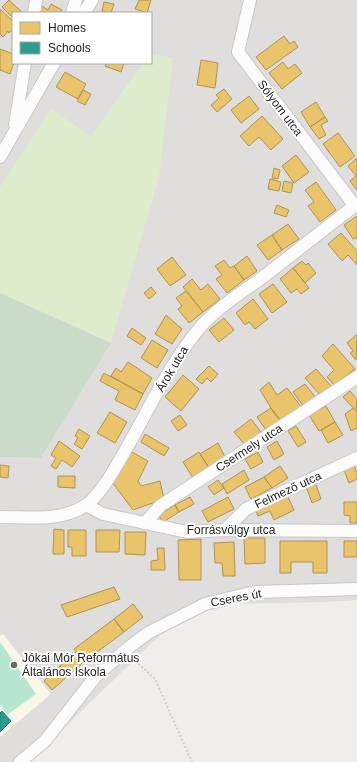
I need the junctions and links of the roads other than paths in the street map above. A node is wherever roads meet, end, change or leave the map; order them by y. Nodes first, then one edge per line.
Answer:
1 (36, 0) edge
2 (76, 0) edge
3 (92, 0) edge
4 (250, 0) edge
5 (34, 12) edge
6 (72, 12) edge
7 (85, 12) edge
8 (25, 64) edge
9 (53, 64) edge
10 (14, 132) junction
11 (0, 158) edge
12 (356, 205) edge
13 (357, 377) edge
14 (357, 458) edge
15 (86, 505) junction
16 (0, 517) edge
17 (145, 523) junction
18 (225, 530) junction
19 (357, 531) edge
20 (357, 589) edge
21 (20, 762) edge

1 - 5 street
2 - 6 street
3 - 7 street
4 - 12 street, Sólyom utca
8 - 10 street
9 - 10 street
10 - 11 street
12 - 15 street, Árok utca
13 - 17 street, Csermely utca
14 - 18 street, Felmező utca
15 - 16 street, Árok utca
15 - 17 street, Forrásvölgy utca
17 - 18 street, Forrásvölgy utca
18 - 19 street, Forrásvölgy utca
20 - 21 street, Cseres út

